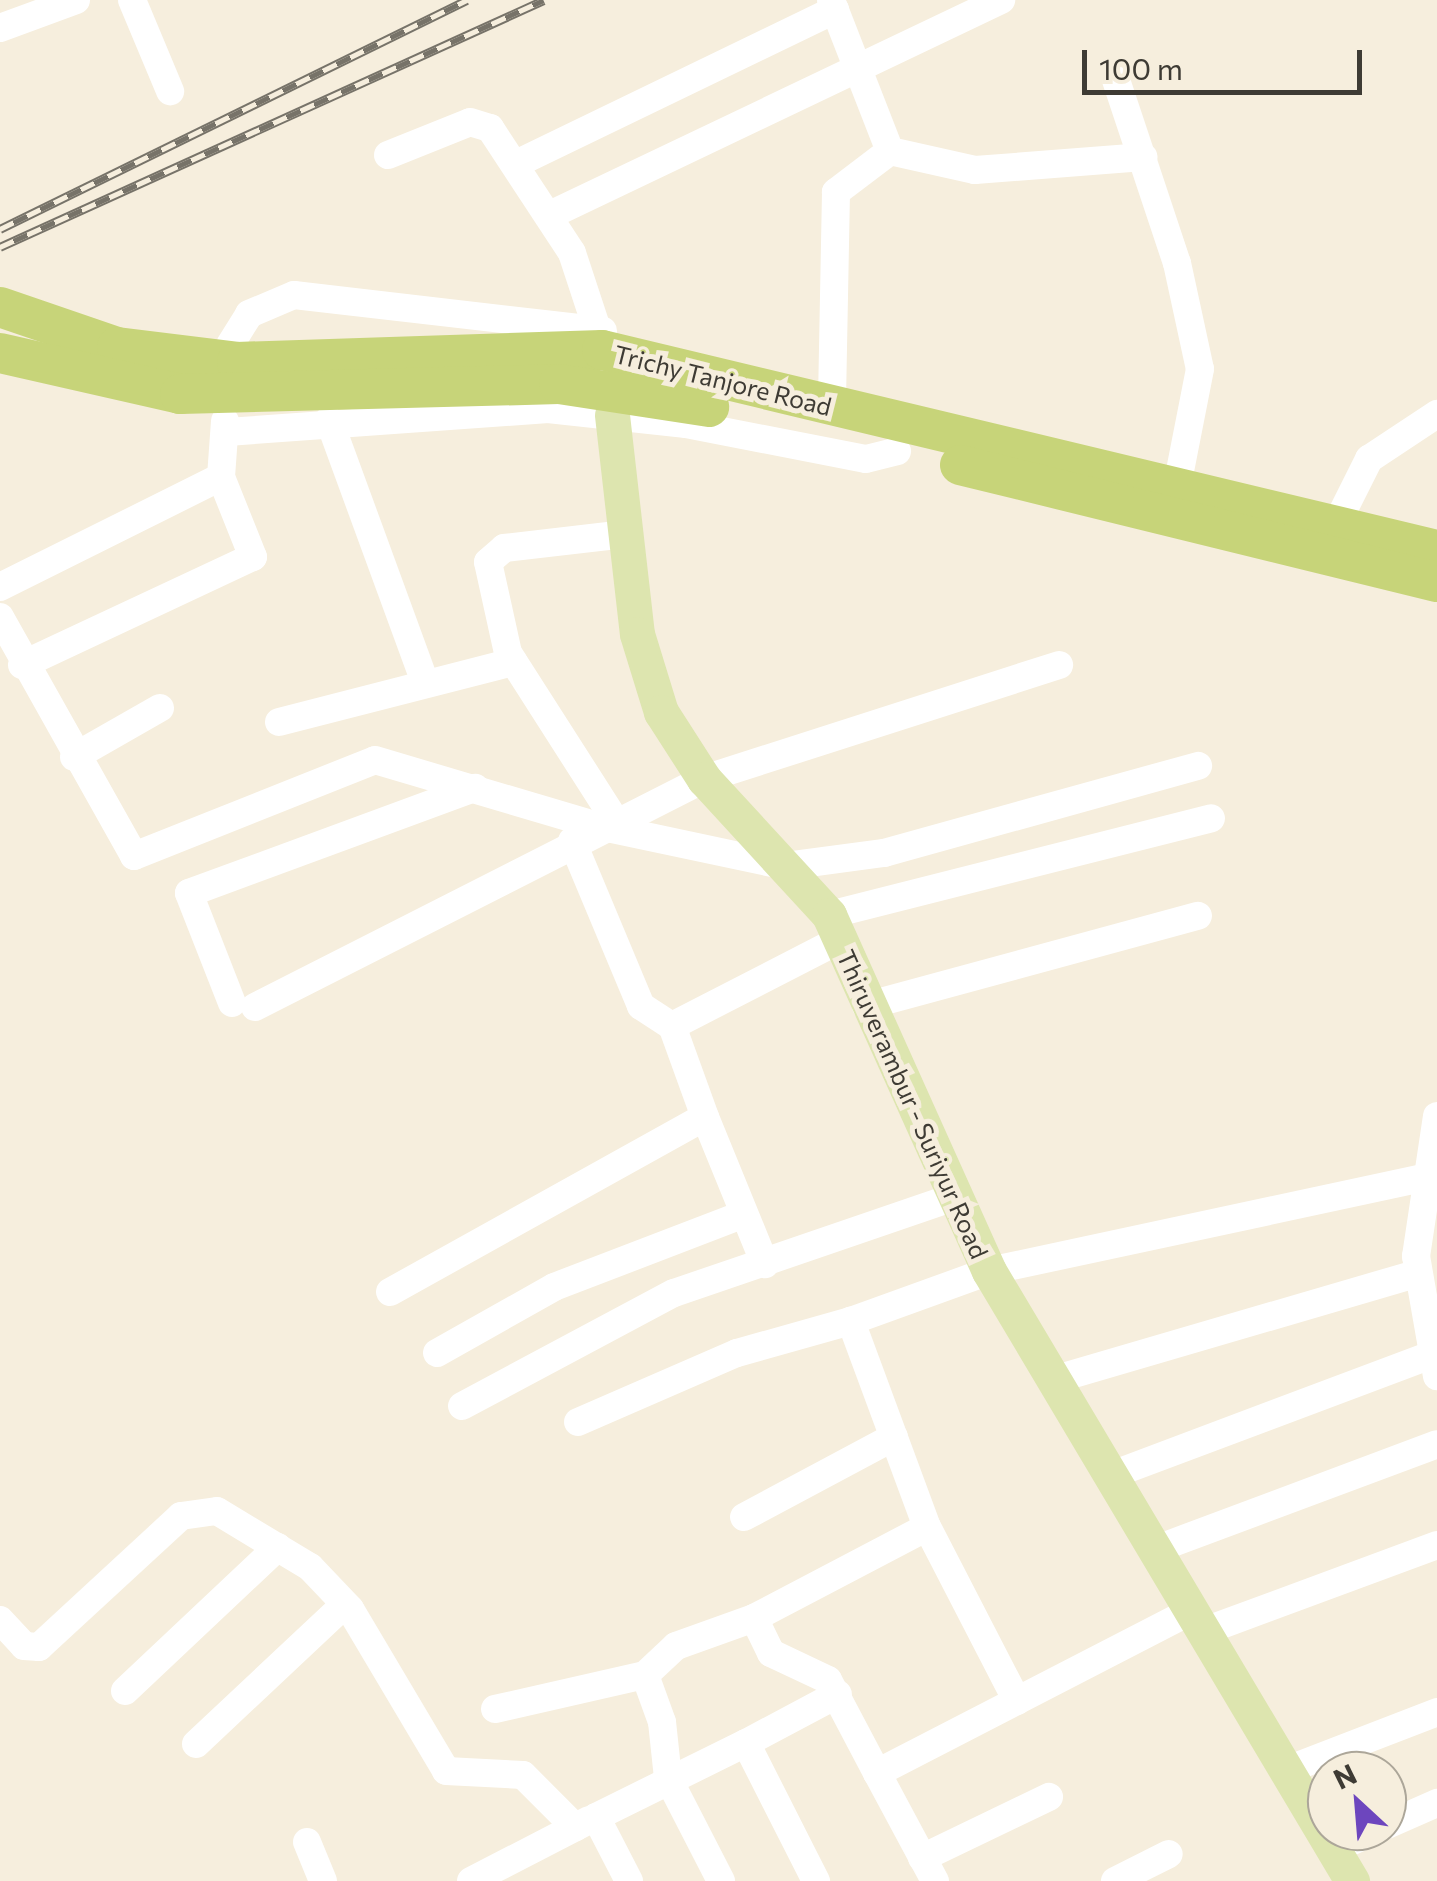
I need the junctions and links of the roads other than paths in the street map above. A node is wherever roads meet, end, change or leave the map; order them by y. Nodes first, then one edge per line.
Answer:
1 (76, 0) edge
2 (132, 0) edge
3 (1001, 0) edge
4 (833, 5) edge
5 (0, 28) edge
6 (857, 65) junction
7 (1116, 80) dead end
8 (170, 91) dead end
9 (890, 151) junction
10 (388, 154) dead end
11 (1144, 157) junction
12 (520, 162) junction
13 (550, 215) junction
14 (0, 307) edge
15 (602, 340) junction
16 (230, 345) dead end
17 (0, 353) edge
18 (832, 408) junction
19 (1437, 414) edge
20 (612, 415) junction
21 (329, 420) junction
22 (897, 451) junction
23 (221, 477) junction
24 (1176, 486) junction
25 (1337, 524) junction
26 (625, 534) junction
27 (1437, 550) edge
28 (1437, 582) edge
29 (0, 587) edge
30 (0, 616) edge
31 (513, 662) junction
32 (22, 665) junction
33 (1059, 665) dead end
34 (425, 683) junction
35 (160, 708) dead end
36 (279, 722) dead end
37 (74, 757) junction
38 (1198, 766) dead end
39 (704, 778) junction
40 (476, 788) junction
41 (1211, 818) dead end
42 (605, 822) junction
43 (572, 841) junction
44 (786, 866) junction
45 (1198, 916) dead end
46 (834, 928) junction
47 (866, 1006) junction
48 (672, 1026) junction
49 (705, 1116) junction
50 (1437, 1116) edge
51 (1422, 1178) junction
52 (951, 1198) junction
53 (742, 1216) junction
54 (765, 1264) junction
55 (989, 1270) junction
56 (1418, 1273) junction
57 (390, 1292) dead end
58 (859, 1342) junction
59 (437, 1353) dead end
60 (1435, 1365) edge
61 (1053, 1380) junction
62 (462, 1406) dead end
63 (578, 1422) dead end
64 (894, 1437) junction
65 (1437, 1444) edge
66 (1109, 1476) junction
67 (744, 1518) dead end
68 (927, 1527) junction
69 (1437, 1545) edge
70 (278, 1546) junction
71 (1154, 1550) junction
72 (345, 1604) junction
73 (754, 1618) junction
74 (0, 1620) edge
75 (1196, 1622) junction
76 (644, 1675) junction
77 (125, 1690) dead end
78 (838, 1694) junction
79 (1005, 1707) junction
80 (496, 1709) dead end
81 (1437, 1712) edge
82 (746, 1743) junction
83 (196, 1744) dead end
84 (1287, 1770) junction
85 (877, 1773) junction
86 (668, 1778) junction
87 (1049, 1797) dead end
88 (1437, 1803) edge
89 (1307, 1805) edge
90 (1407, 1816) edge
91 (586, 1822) junction
92 (307, 1842) dead end
93 (1334, 1851) edge
94 (1169, 1854) dead end
95 (928, 1870) edge
96 (323, 1881) edge
97 (470, 1881) edge
98 (630, 1881) edge
99 (721, 1881) edge
100 (816, 1881) edge
101 (1115, 1881) edge
102 (1352, 1881) edge

1 - 5 street
2 - 8 street
3 - 6 street
4 - 6 street
4 - 12 street
6 - 9 street
6 - 13 street
7 - 11 street
9 - 11 street
9 - 18 street
10 - 12 street
11 - 24 street
12 - 13 street
13 - 15 street
14 - 15 highway, Trichy Tanjore Road
15 - 16 street
15 - 18 highway, Trichy Tanjore Road
17 - 22 highway, Trichy Tanjore Road
18 - 24 highway, Trichy Tanjore Road
19 - 25 street
20 - 21 street
20 - 22 street
20 - 26 main road, Thiruverambur - Suriyur Road
21 - 23 street
21 - 34 street
22 - 28 highway, Trichy Tanjore Road
23 - 29 street
23 - 32 street
24 - 25 highway, Trichy Tanjore Road
25 - 27 highway, Trichy Tanjore Road
26 - 31 street
26 - 39 main road, Thiruverambur - Suriyur Road
30 - 32 street
31 - 34 street
31 - 42 street
32 - 37 street
33 - 39 street
34 - 36 street
35 - 37 street
37 - 40 street
38 - 44 street
39 - 42 street
39 - 44 main road, Thiruverambur - Suriyur Road
40 - 42 street
40 - 43 street
41 - 46 street
42 - 43 street
42 - 44 street
43 - 48 street
44 - 46 main road, Thiruverambur - Suriyur Road
45 - 47 street
46 - 47 main road, Thiruverambur - Suriyur Road
46 - 48 street
47 - 52 main road, Thiruverambur - Suriyur Road
48 - 49 street
49 - 53 street
49 - 57 street
50 - 51 street
51 - 55 street
51 - 56 street
52 - 54 street
52 - 55 main road, Thiruverambur - Suriyur Road
53 - 54 street
53 - 59 street
54 - 62 street
55 - 58 street
55 - 61 main road, Thiruverambur - Suriyur Road
56 - 60 street
56 - 61 street
58 - 63 street
58 - 64 street
60 - 66 street
61 - 66 main road, Thiruverambur - Suriyur Road
64 - 67 street
64 - 68 street
65 - 71 street
66 - 71 main road, Thiruverambur - Suriyur Road
68 - 73 street
68 - 79 street
69 - 75 street
70 - 72 street
70 - 74 street
70 - 77 street
71 - 75 main road, Thiruverambur - Suriyur Road
72 - 83 street
72 - 91 street
73 - 76 street
73 - 78 street
75 - 79 street
75 - 84 main road, Thiruverambur - Suriyur Road
76 - 80 street
76 - 86 street
78 - 82 street
78 - 85 street
79 - 85 street
81 - 84 street
82 - 86 street
82 - 100 street
84 - 89 main road, Thiruverambur - Suriyur Road
85 - 95 street
86 - 91 street
86 - 99 street
87 - 95 street
88 - 90 street
91 - 97 street
91 - 98 street
92 - 96 street
93 - 102 main road, Thiruverambur - Suriyur Road
94 - 101 street

